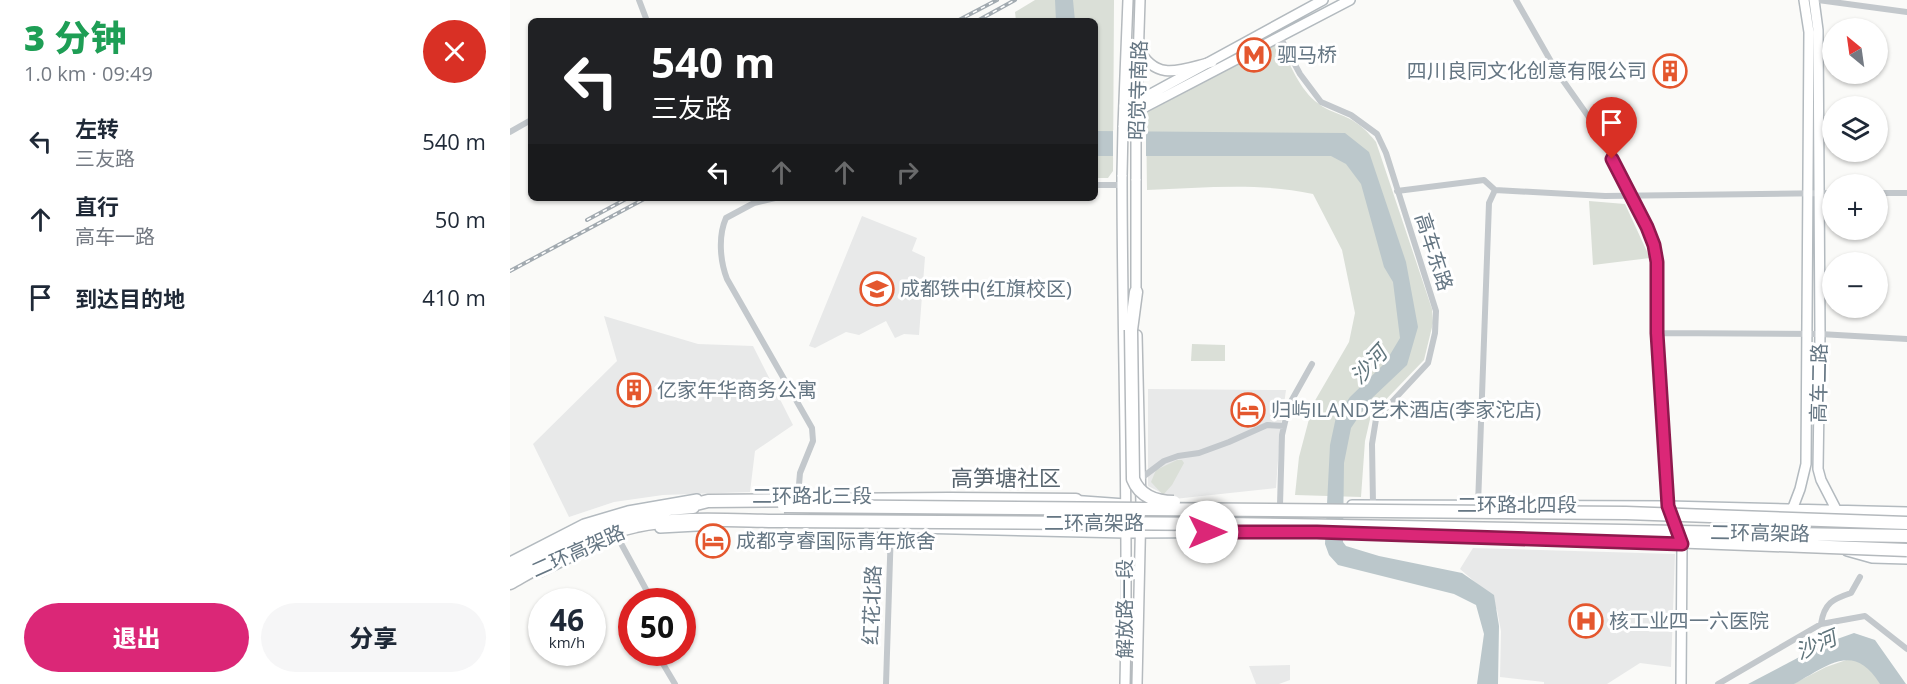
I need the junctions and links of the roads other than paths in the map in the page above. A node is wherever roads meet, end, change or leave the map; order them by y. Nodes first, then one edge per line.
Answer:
1 (639, 0) edge
2 (1128, 0) edge
3 (1140, 0) edge
4 (1323, 0) edge
5 (1350, 0) edge
6 (1516, 0) edge
7 (1804, 0) edge
8 (1816, 0) edge
9 (1907, 12) edge
10 (646, 18) edge
11 (1280, 37) junction
12 (1139, 49) junction
13 (1212, 62) junction
14 (1138, 101) junction
15 (1124, 106) junction
16 (1137, 112) junction
17 (528, 122) edge
18 (1124, 122) junction
19 (510, 132) edge
20 (1122, 180) junction
21 (1098, 184) edge
22 (1495, 190) junction
23 (1397, 191) junction
24 (1808, 193) junction
25 (1888, 193) edge
26 (1907, 193) edge
27 (1818, 194) junction
28 (1822, 194) edge
29 (1632, 195) junction
30 (762, 201) edge
31 (1136, 292) junction
32 (1657, 333) junction
33 (1820, 334) junction
34 (1808, 335) junction
35 (1907, 339) edge
36 (1312, 364) dead end
37 (1284, 426) junction
38 (1140, 479) junction
39 (798, 496) junction
40 (1076, 500) junction
41 (1126, 504) junction
42 (1141, 504) junction
43 (1373, 504) junction
44 (1280, 505) junction
45 (1478, 505) junction
46 (1668, 506) junction
47 (684, 507) junction
48 (1262, 510) junction
49 (1792, 510) junction
50 (1837, 511) junction
51 (1907, 512) edge
52 (1626, 513) junction
53 (1907, 518) edge
54 (1907, 523) edge
55 (891, 528) junction
56 (1571, 531) junction
57 (1126, 533) junction
58 (1140, 533) junction
59 (617, 536) junction
60 (1907, 536) edge
61 (1682, 544) junction
62 (1907, 550) edge
63 (1907, 559) edge
64 (510, 562) edge
65 (1860, 577) dead end
66 (511, 581) edge
67 (645, 588) edge
68 (1821, 624) junction
69 (1907, 649) edge
70 (665, 666) edge
71 (675, 684) edge
72 (886, 684) edge
73 (1125, 684) edge
74 (1137, 684) edge
75 (1681, 684) edge
76 (1718, 684) edge

1 - 10 street
2 - 15 main road, 昭觉寺南路
3 - 12 main road, 昭觉寺南路
4 - 13 main road
5 - 11 main road
6 - 29 street
7 - 24 main road, 高车二路
8 - 9 street
8 - 27 main road, 高车二路
11 - 16 main road
11 - 23 street, 高车东路
12 - 13 main road
12 - 14 main road, 昭觉寺南路
13 - 14 main road
14 - 15 main road
14 - 16 main road, 昭觉寺南路
15 - 18 main road, 昭觉寺南路
16 - 18 main road
16 - 31 main road, 昭觉寺南路, bridge
17 - 19 street
18 - 20 main road, 昭觉寺南路, bridge
20 - 21 street
20 - 41 main road, 解放路一段
22 - 23 street
22 - 29 street
22 - 45 street
23 - 43 street, 高车东路
24 - 27 street
24 - 29 street
24 - 34 main road, 高车二路
25 - 26 street
27 - 28 street
27 - 33 main road, 高车二路
29 - 32 street
30 - 39 street
31 - 38 main road, 解放路一段
31 - 48 highway, bridge
32 - 34 street
32 - 46 street
33 - 34 street
33 - 35 street
33 - 50 main road, 高车二路
34 - 49 main road, 高车二路
36 - 37 street
37 - 38 street
37 - 44 street
38 - 42 main road, 解放路一段
39 - 40 main road, 二环路北三段
39 - 64 main road, 二环路北三段
40 - 41 main road, 二环路北三段
40 - 47 highway
41 - 42 main road, 二环路北四段
41 - 57 main road, 解放路一段
42 - 44 main road, 二环路北四段
42 - 58 main road, 解放路一段
43 - 44 main road, 二环路北四段
43 - 45 main road, 二环路北四段
45 - 46 main road, 二环路北四段
46 - 49 main road, 二环路北四段
46 - 61 main road
47 - 48 highway, 二环高架路, bridge
47 - 66 highway, 二环高架路
48 - 52 highway, 二环高架路, bridge
49 - 50 main road, 二环路北四段
50 - 51 main road, 二环路北四段
52 - 53 highway, bridge
52 - 54 highway, 二环高架路, bridge
55 - 57 main road, 二环路北三段
55 - 59 main road, 二环路北三段
55 - 72 street, 红花北路
56 - 60 highway, 二环高架路, bridge
56 - 62 highway, bridge
56 - 66 highway, 二环高架路, bridge
57 - 58 main road, 二环路北四段
57 - 73 main road, 解放路一段
58 - 61 main road, 二环路北四段
58 - 74 main road, 解放路一段
59 - 66 main road, 二环路北三段
59 - 67 street
61 - 63 main road, 二环路北四段
61 - 75 main road
65 - 68 street
68 - 69 street
68 - 76 street
70 - 71 street

